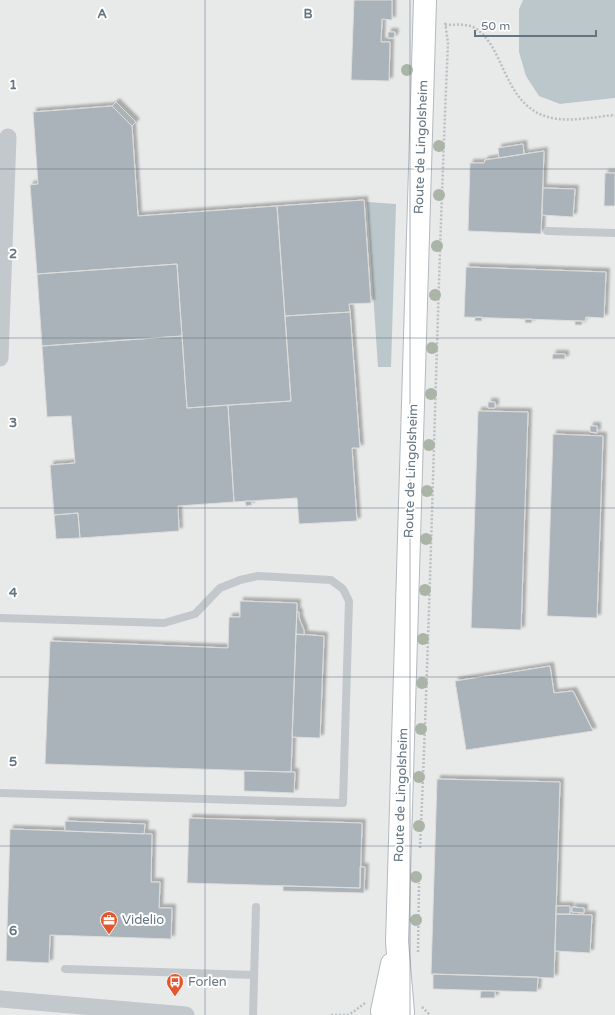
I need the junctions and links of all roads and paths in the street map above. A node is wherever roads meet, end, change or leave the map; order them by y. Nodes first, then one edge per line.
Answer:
1 (425, 0) edge
2 (438, 23) junction
3 (615, 115) edge
4 (8, 137) dead end
5 (547, 231) dead end
6 (615, 233) edge
7 (0, 358) edge
8 (0, 618) edge
9 (0, 793) edge
10 (420, 853) dead end
11 (420, 876) dead end
12 (256, 907) dead end
13 (418, 956) dead end
14 (64, 969) dead end
15 (254, 975) junction
16 (0, 999) edge
17 (150, 1013) edge
18 (392, 1013) edge
19 (186, 1015) edge
20 (253, 1015) edge

1 - 2 main road, Route de Lingolsheim
2 - 3 path
2 - 10 path
2 - 18 main road, Route de Lingolsheim
4 - 7 street
5 - 6 lane
8 - 9 lane
11 - 13 path
12 - 15 lane
14 - 15 lane
15 - 20 lane
16 - 17 street
17 - 19 street

